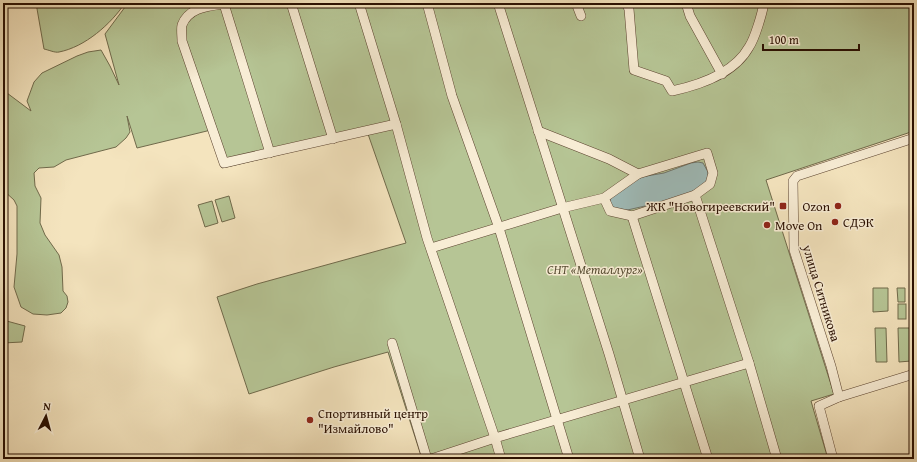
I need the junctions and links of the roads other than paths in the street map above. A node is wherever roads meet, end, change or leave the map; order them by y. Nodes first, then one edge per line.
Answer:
1 (227, 3) edge
2 (291, 3) edge
3 (359, 3) edge
4 (427, 3) edge
5 (498, 3) edge
6 (576, 3) edge
7 (626, 3) edge
8 (686, 3) edge
9 (764, 3) edge
10 (581, 16) dead end
11 (722, 74) junction
12 (396, 124) junction
13 (538, 131) junction
14 (914, 138) edge
15 (333, 139) junction
16 (270, 153) junction
17 (638, 174) junction
18 (695, 195) junction
19 (604, 198) junction
20 (562, 208) junction
21 (632, 216) junction
22 (499, 228) junction
23 (431, 248) junction
24 (392, 343) dead end
25 (749, 363) junction
26 (914, 374) edge
27 (685, 382) junction
28 (839, 397) junction
29 (622, 400) junction
30 (558, 419) junction
31 (495, 438) junction
32 (427, 459) edge
33 (431, 459) edge
34 (501, 459) edge
35 (569, 459) edge
36 (640, 459) edge
37 (708, 459) edge
38 (777, 459) edge
39 (833, 459) edge

1 - 16 street
1 - 16 street
2 - 15 street
3 - 12 street
4 - 22 street
5 - 13 street
6 - 10 street
7 - 11 street
8 - 11 street
9 - 11 street
12 - 15 street
12 - 23 street
13 - 17 street
13 - 20 street
14 - 28 street, улица Ситникова
15 - 16 street
17 - 18 street
17 - 19 street
18 - 21 street
18 - 25 street
19 - 20 street
19 - 21 street
20 - 22 street
20 - 29 street
21 - 27 street
22 - 23 street
22 - 30 street
23 - 31 street
24 - 32 street
25 - 27 street
25 - 38 street
26 - 28 street
27 - 29 street
27 - 37 street
28 - 39 street
29 - 30 street
29 - 36 street
30 - 31 street
30 - 35 street
31 - 33 street
31 - 34 street

